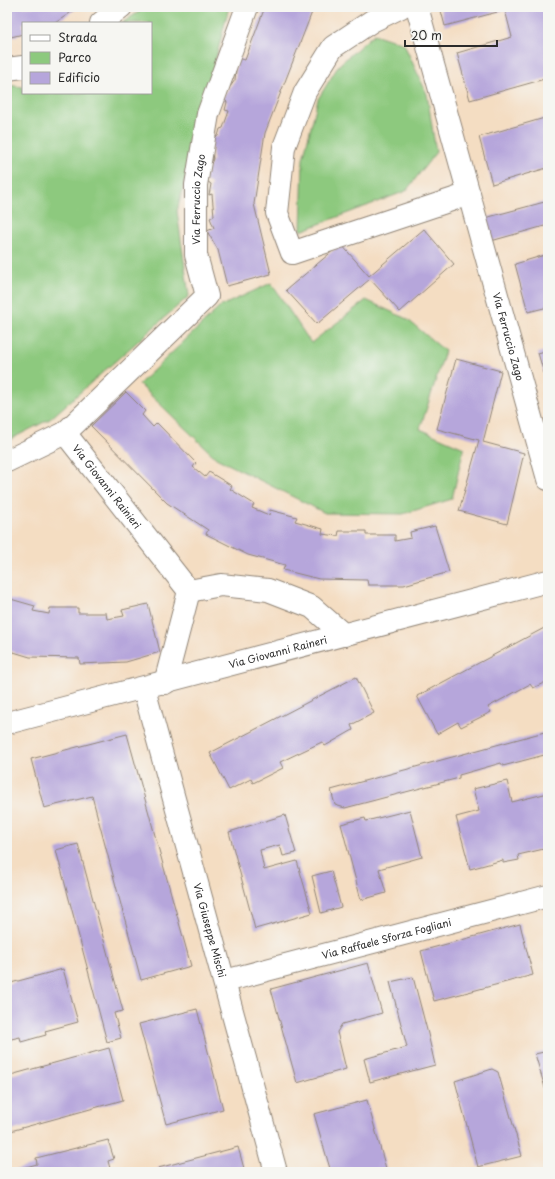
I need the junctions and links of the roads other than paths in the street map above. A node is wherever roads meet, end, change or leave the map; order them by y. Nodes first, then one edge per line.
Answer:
1 (121, 7) edge
2 (247, 7) edge
3 (401, 7) edge
4 (417, 7) edge
5 (102, 22) edge
6 (22, 67) edge
7 (7, 69) edge
8 (469, 194) junction
9 (65, 433) junction
10 (7, 461) edge
11 (548, 479) edge
12 (548, 581) edge
13 (189, 591) junction
14 (344, 635) junction
15 (165, 683) junction
16 (144, 688) junction
17 (7, 723) edge
18 (548, 896) edge
19 (225, 981) junction
20 (276, 1172) edge

1 - 5 street
2 - 9 street, Via Ferruccio Zago
3 - 8 street
4 - 8 street, Via Ferruccio Zago
6 - 7 street
8 - 11 street, Via Ferruccio Zago
9 - 10 street
9 - 13 street, Via Giovanni Rainieri
12 - 14 street, Via Giovanni Raineri
13 - 14 street
13 - 15 street
14 - 15 street, Via Giovanni Raineri
15 - 16 street, Via Giovanni Raineri
16 - 17 street, Via Giovanni Raineri
16 - 19 street, Via Giuseppe Mischi
18 - 19 street, Via Raffaele Sforza Fogliani
19 - 20 street, Via Giuseppe Mischi

